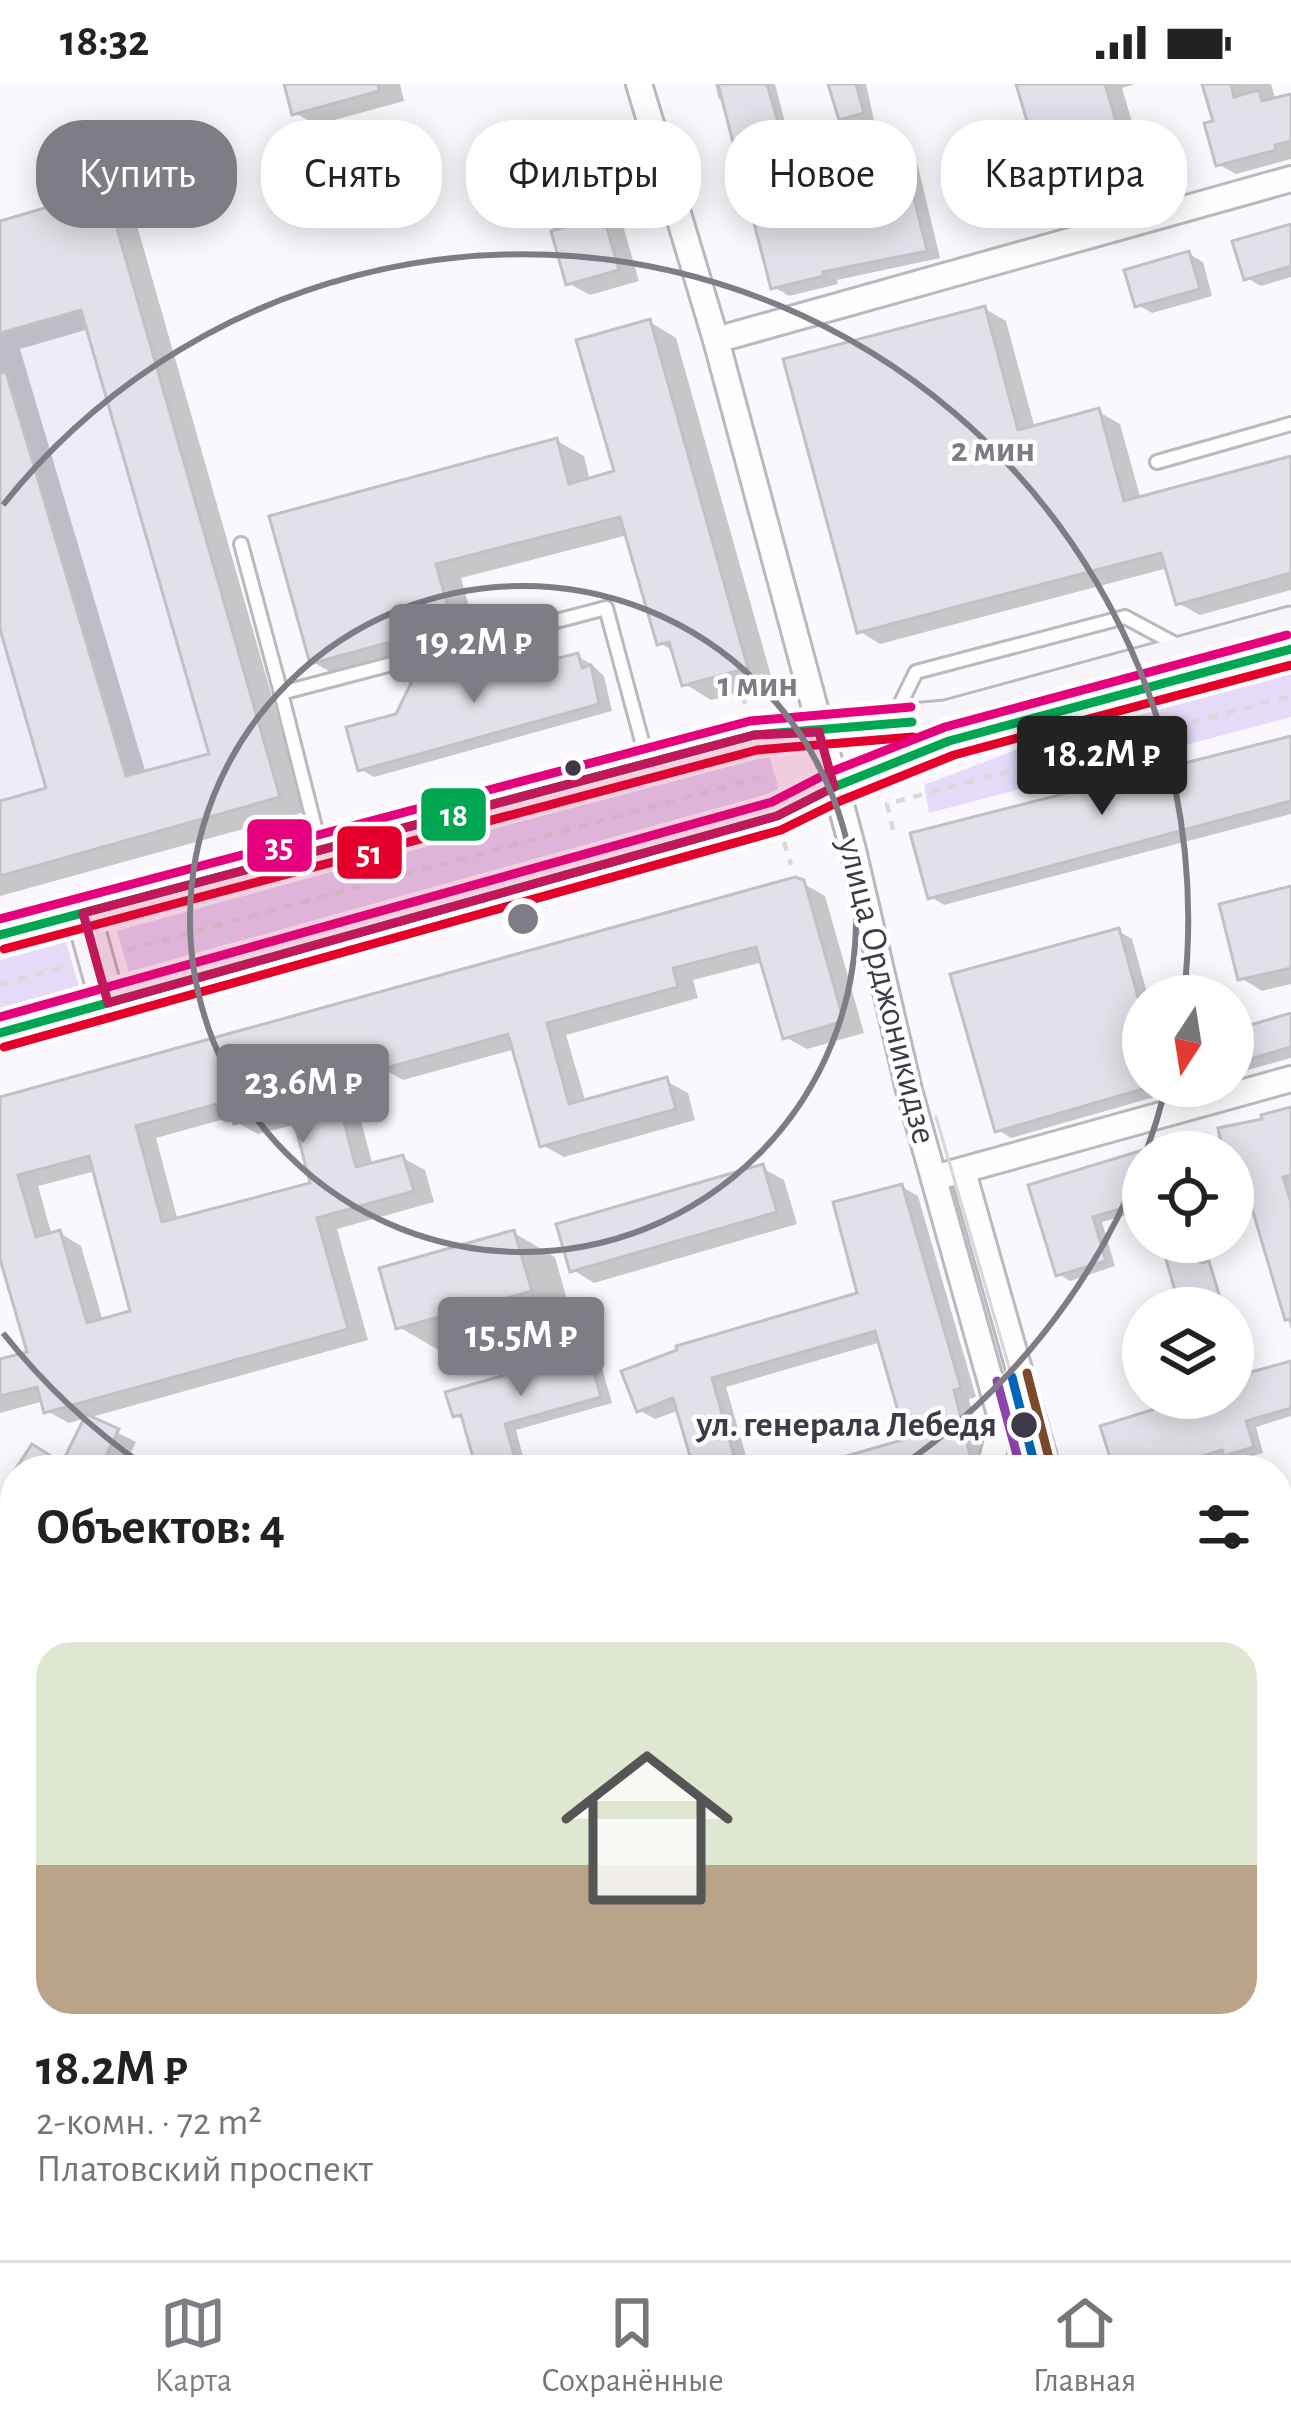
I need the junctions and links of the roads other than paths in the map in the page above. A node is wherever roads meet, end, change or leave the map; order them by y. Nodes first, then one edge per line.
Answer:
1 (640, 84) edge
2 (1291, 178) edge
3 (716, 340) junction
4 (1291, 424) edge
5 (1157, 462) dead end
6 (241, 544) dead end
7 (1291, 624) edge
8 (1291, 649) edge
9 (1187, 652) junction
10 (281, 693) junction
11 (891, 724) junction
12 (819, 732) junction
13 (648, 761) junction
14 (834, 787) junction
15 (321, 849) junction
16 (83, 913) junction
17 (0, 935) edge
18 (108, 1003) junction
19 (0, 1033) edge
20 (1291, 1079) edge
21 (963, 1172) junction
22 (934, 1178) junction
23 (1002, 1422) junction
24 (993, 1455) edge
25 (1032, 1455) edge
26 (1041, 1455) edge

1 - 3 street, улица Орджоникидзе
2 - 3 street
3 - 12 street, улица Орджоникидзе
4 - 5 lane
6 - 10 lane
7 - 9 main road
8 - 14 main road
9 - 11 main road
9 - 11 lane
10 - 13 lane
10 - 15 lane
11 - 12 main road
12 - 13 main road
12 - 14 street, улица Орджоникидзе
13 - 15 main road
14 - 18 main road
14 - 22 street, улица Орджоникидзе
15 - 16 main road
16 - 17 main road
16 - 18 main road
18 - 19 main road
20 - 21 street
21 - 22 street
21 - 26 street, улица Орджоникидзе
22 - 23 street, улица Орджоникидзе
23 - 24 street
23 - 25 street, улица Орджоникидзе

